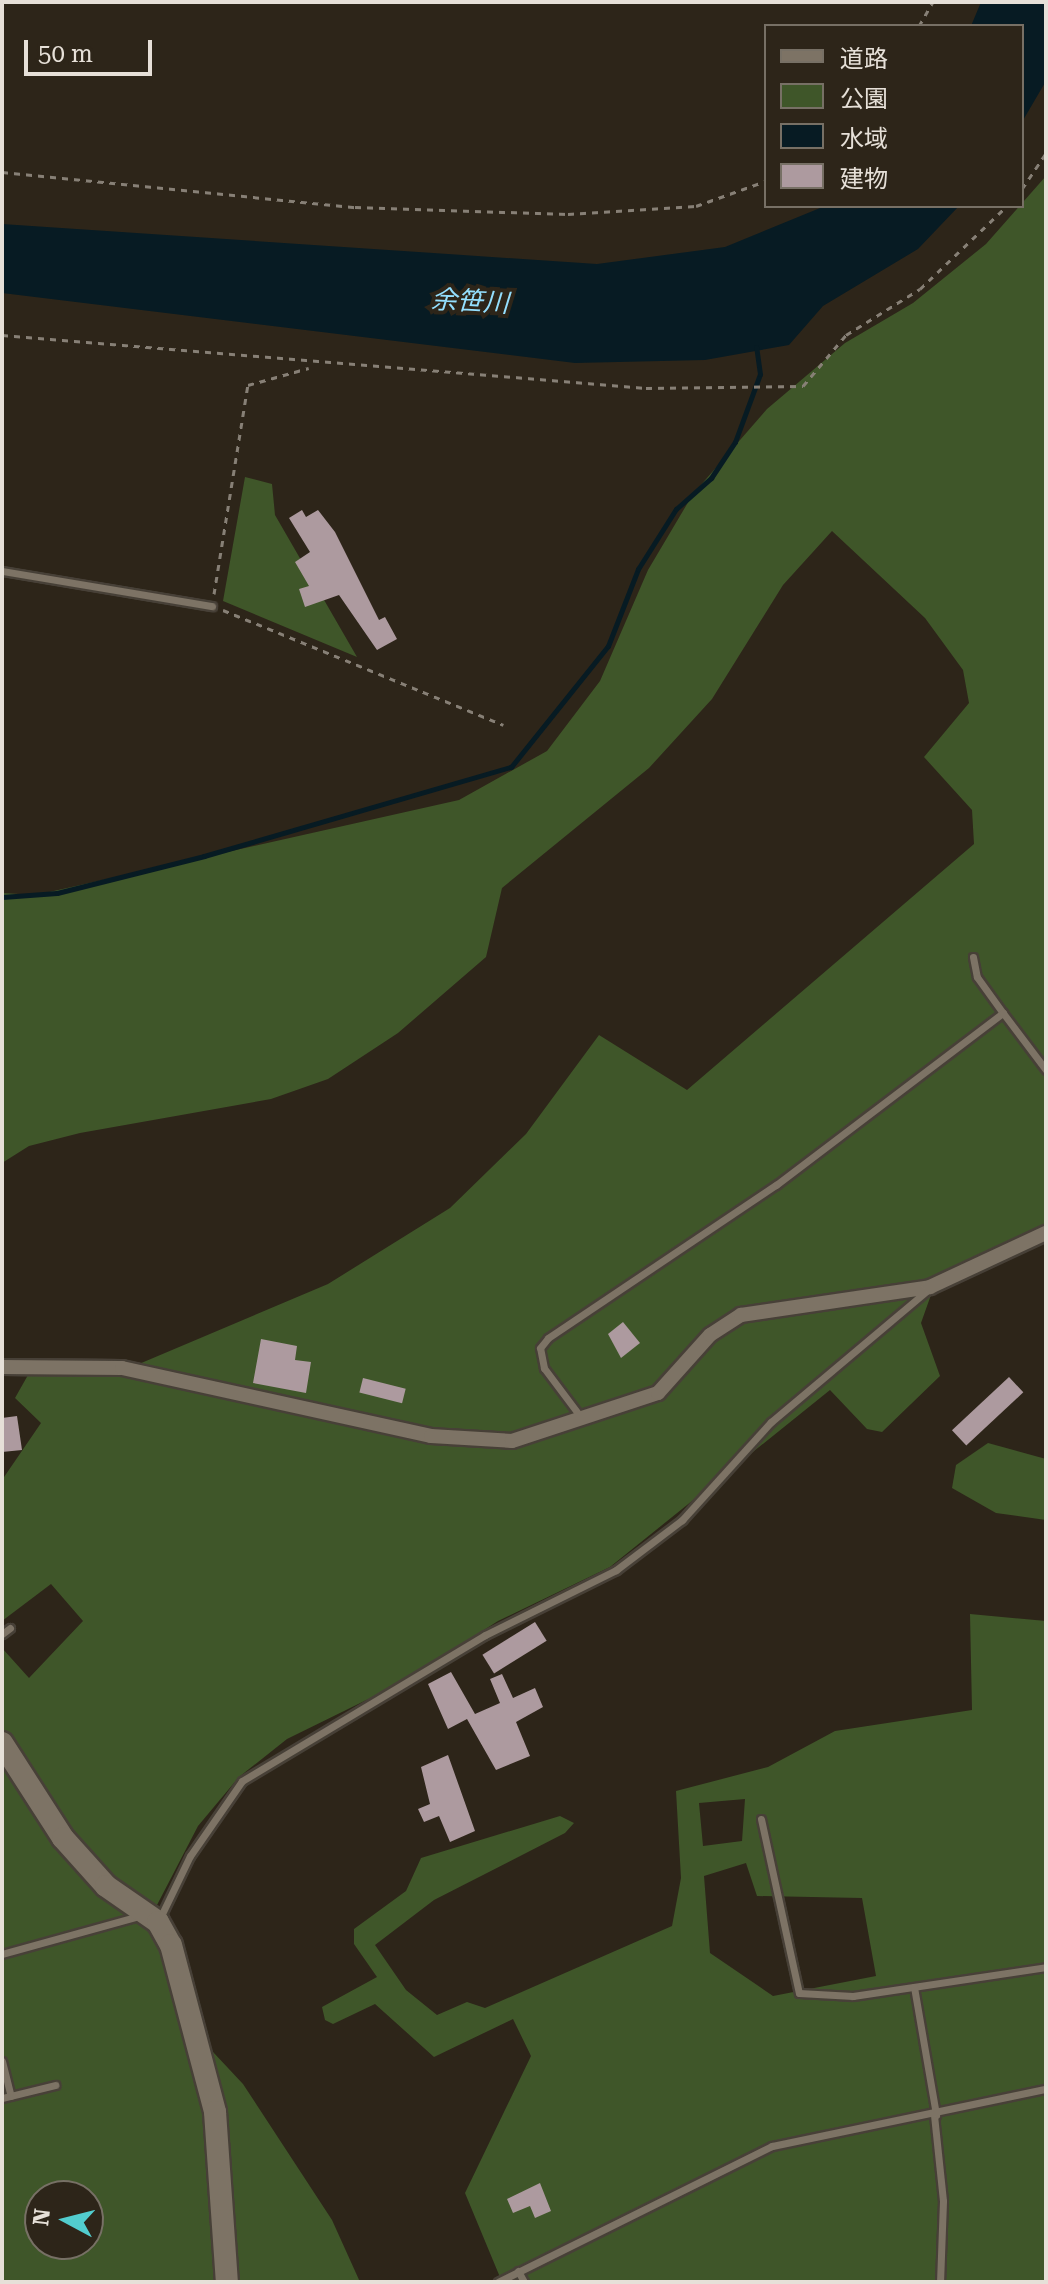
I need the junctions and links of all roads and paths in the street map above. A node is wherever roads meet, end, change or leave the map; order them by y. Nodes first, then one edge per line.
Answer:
1 (933, 2) edge
2 (920, 24) edge
3 (1046, 153) edge
4 (2, 172) edge
5 (764, 182) edge
6 (1024, 186) edge
7 (1005, 208) edge
8 (2, 335) edge
9 (312, 366) junction
10 (2, 571) edge
11 (212, 606) junction
12 (503, 725) dead end
13 (973, 957) dead end
14 (1003, 1013) junction
15 (1046, 1070) edge
16 (1046, 1233) edge
17 (930, 1287) junction
18 (2, 1367) edge
19 (583, 1420) junction
20 (10, 1628) dead end
21 (2, 1634) edge
22 (2, 1743) edge
23 (761, 1819) dead end
24 (152, 1918) junction
25 (2, 1954) edge
26 (1046, 1967) edge
27 (914, 1987) junction
28 (2, 2061) edge
29 (55, 2085) dead end
30 (1046, 2089) edge
31 (6, 2097) edge
32 (935, 2115) junction
33 (518, 2271) junction
34 (227, 2282) edge
35 (498, 2282) edge
36 (524, 2282) edge
37 (940, 2282) edge

1 - 2 path
3 - 6 path
4 - 5 path
7 - 9 path
8 - 9 path
9 - 11 path
10 - 11 lane
11 - 12 path
13 - 14 lane
14 - 15 lane
14 - 19 lane
16 - 17 street
17 - 19 street
17 - 24 lane
18 - 19 street
20 - 21 lane
22 - 24 street
23 - 27 lane
24 - 25 lane
24 - 34 street
26 - 27 lane
27 - 32 lane
28 - 31 lane
29 - 31 lane
30 - 32 lane
32 - 33 lane
32 - 37 lane
33 - 35 lane
33 - 36 lane

